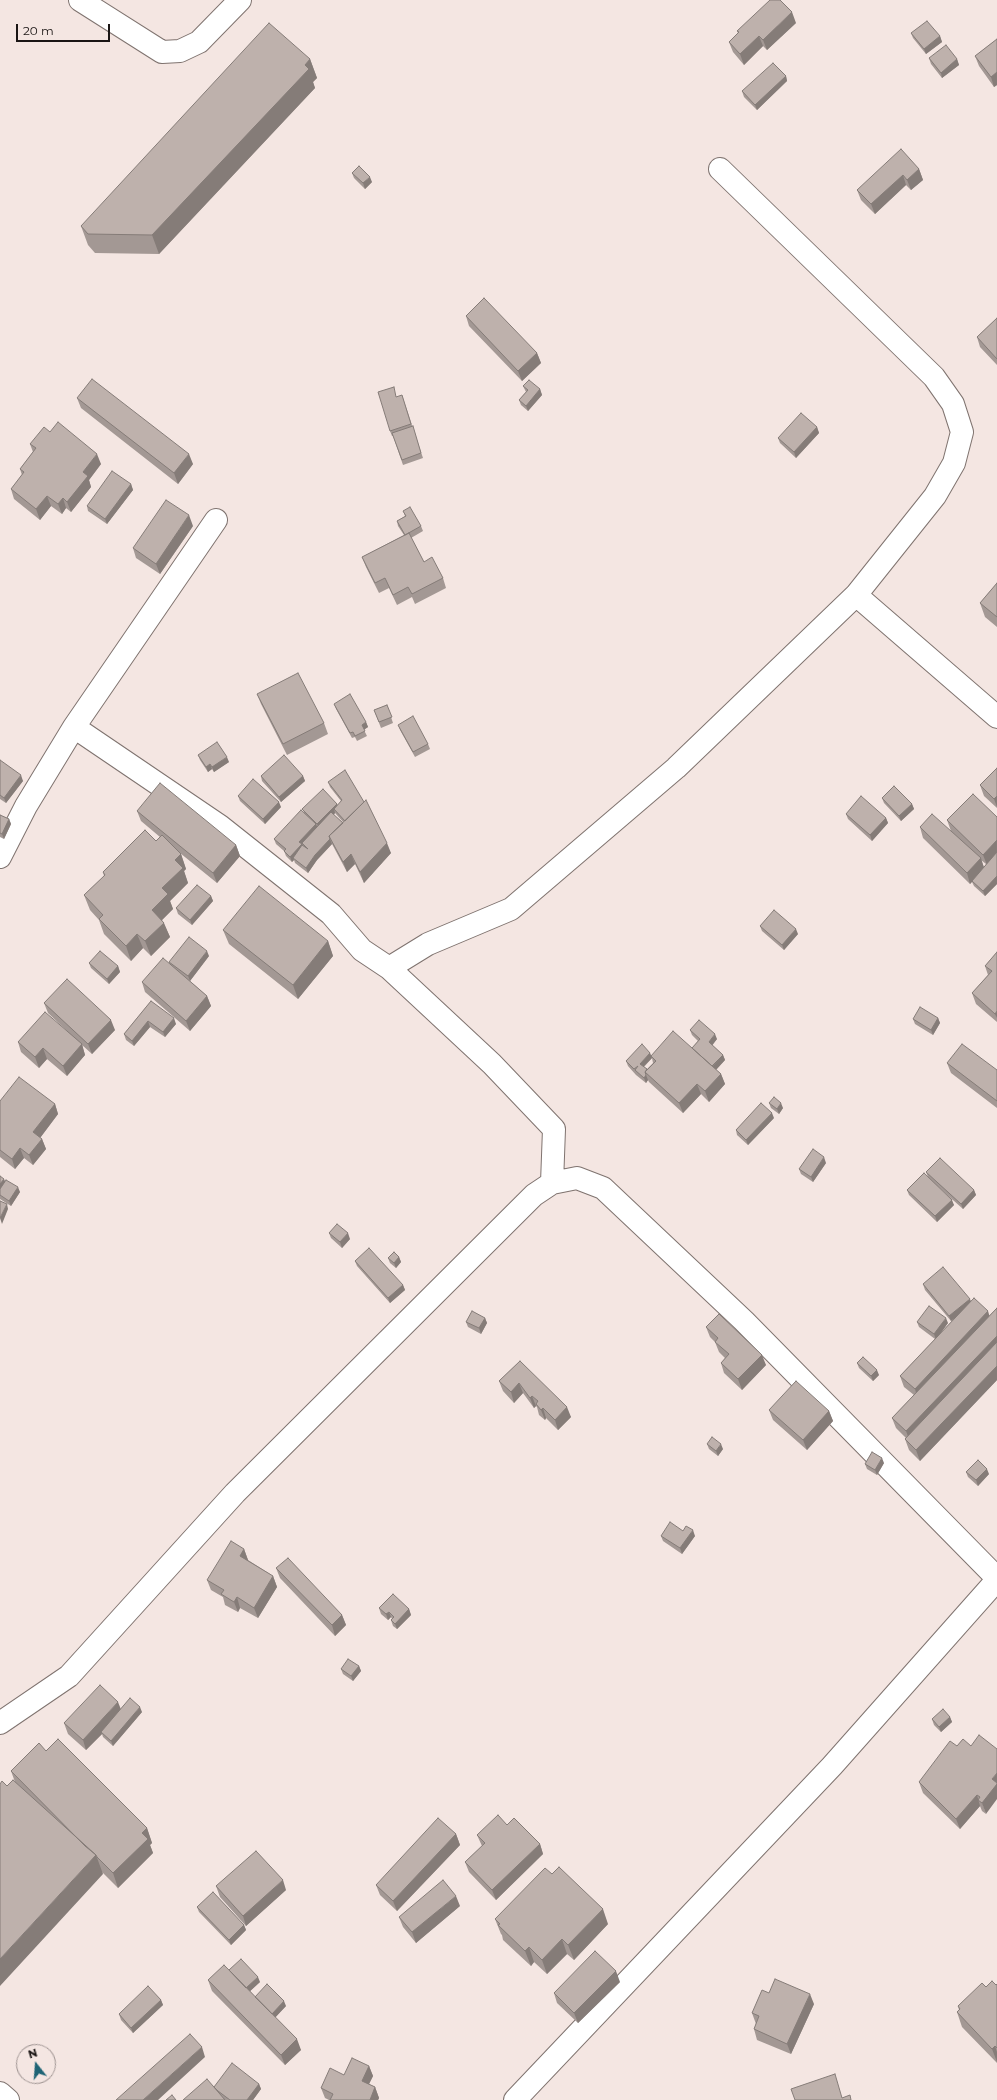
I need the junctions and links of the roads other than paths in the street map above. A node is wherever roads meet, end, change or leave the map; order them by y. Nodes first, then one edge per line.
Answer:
1 (80, 0) edge
2 (240, 0) edge
3 (720, 169) dead end
4 (216, 520) dead end
5 (856, 595) junction
6 (997, 717) edge
7 (74, 727) junction
8 (0, 857) edge
9 (388, 968) junction
10 (552, 1183) junction
11 (997, 1579) edge
12 (0, 1723) edge
13 (0, 2093) edge
14 (8, 2100) edge
15 (515, 2100) edge

1 - 2 street
3 - 5 street
4 - 7 street
5 - 6 street
5 - 9 street
7 - 8 street
7 - 9 street
9 - 10 street
10 - 11 street
10 - 12 street
11 - 15 street
13 - 14 street

